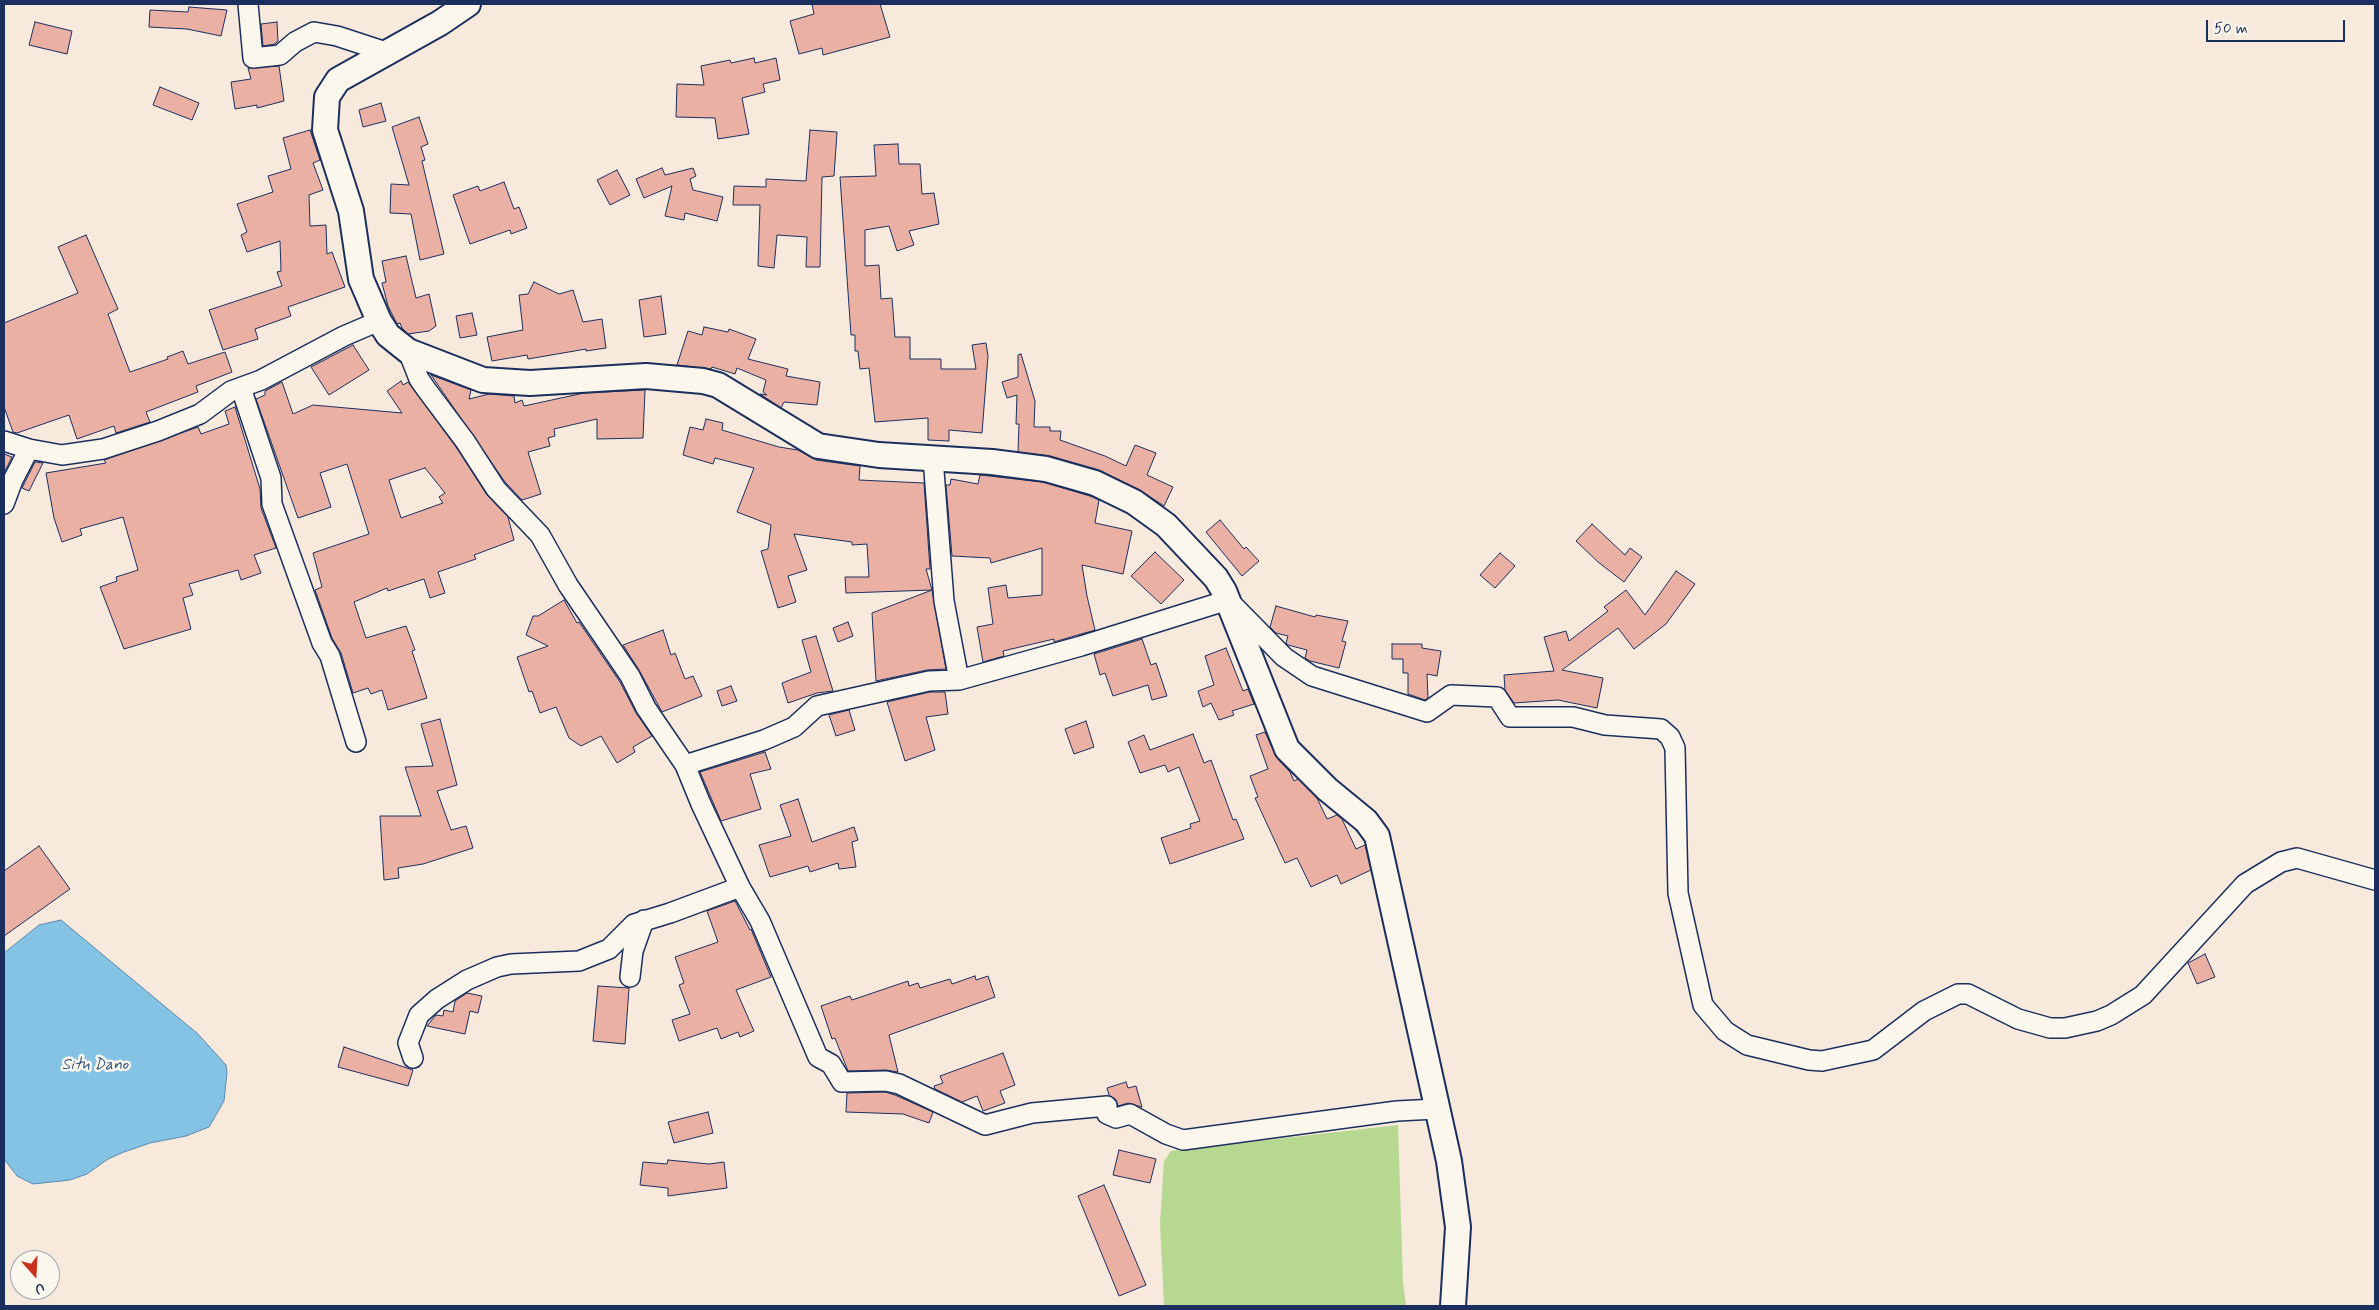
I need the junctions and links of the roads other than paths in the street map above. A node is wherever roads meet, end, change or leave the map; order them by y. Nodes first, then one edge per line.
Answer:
1 (248, 4) edge
2 (468, 4) edge
3 (389, 53) junction
4 (379, 321) junction
5 (408, 351) junction
6 (241, 388) junction
7 (4, 441) edge
8 (29, 449) junction
9 (933, 458) junction
10 (4, 504) edge
11 (1228, 600) junction
12 (959, 680) junction
13 (356, 742) dead end
14 (685, 765) junction
15 (2375, 880) edge
16 (740, 887) junction
17 (644, 920) junction
18 (630, 977) dead end
19 (413, 1058) dead end
20 (1436, 1109) junction
21 (1453, 1306) edge

1 - 3 street
2 - 3 street
3 - 4 street
4 - 5 street
4 - 6 street
5 - 9 street
5 - 14 street
6 - 8 street
6 - 13 street
7 - 8 street
8 - 10 street
9 - 11 street
9 - 12 street
11 - 12 street
11 - 15 street
11 - 20 street
12 - 14 street
14 - 16 street
16 - 17 street
16 - 20 street
17 - 18 street
17 - 19 street
20 - 21 street

